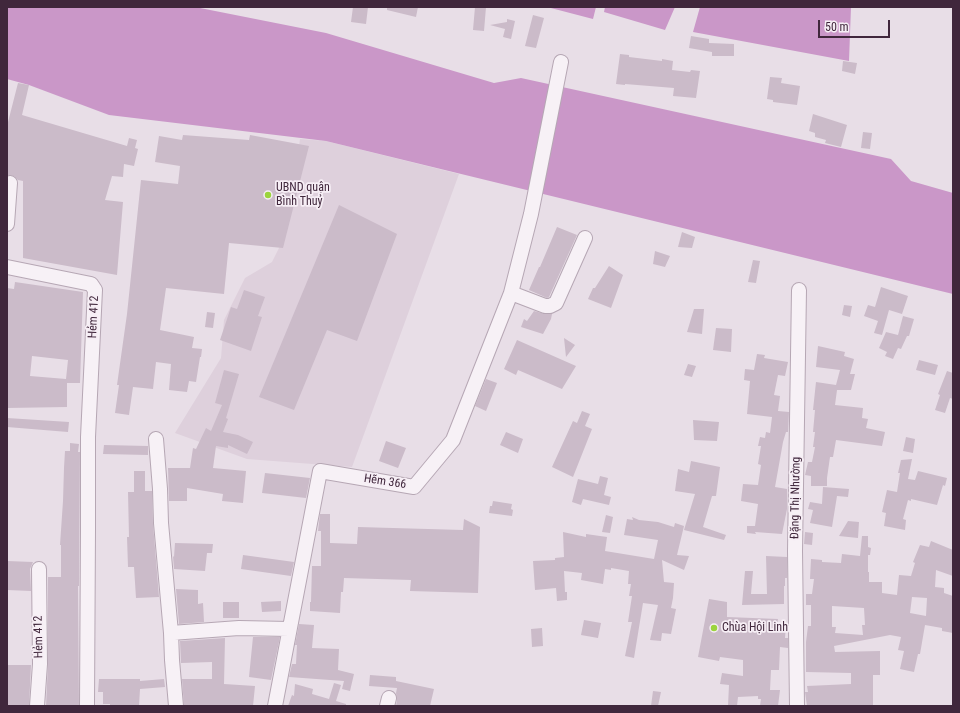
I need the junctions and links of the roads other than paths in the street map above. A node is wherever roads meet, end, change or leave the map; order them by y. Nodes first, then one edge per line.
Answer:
1 (561, 62) dead end
2 (10, 183) dead end
3 (7, 224) edge
4 (585, 238) dead end
5 (7, 267) edge
6 (799, 290) dead end
7 (510, 293) junction
8 (156, 439) dead end
9 (39, 569) dead end
10 (289, 629) junction
11 (171, 633) junction
12 (37, 706) edge
13 (87, 706) edge
14 (176, 706) edge
15 (275, 706) edge
16 (797, 706) edge

1 - 7 street, Hẽm 366
2 - 3 street
4 - 7 street
5 - 13 street, Hẻm 412
6 - 16 street, Đặng Thị Nhường
7 - 10 street, Hẽm 366
8 - 11 street
9 - 12 street, Hẻm 412
10 - 11 street
10 - 15 street, Hẽm 366
11 - 14 street

